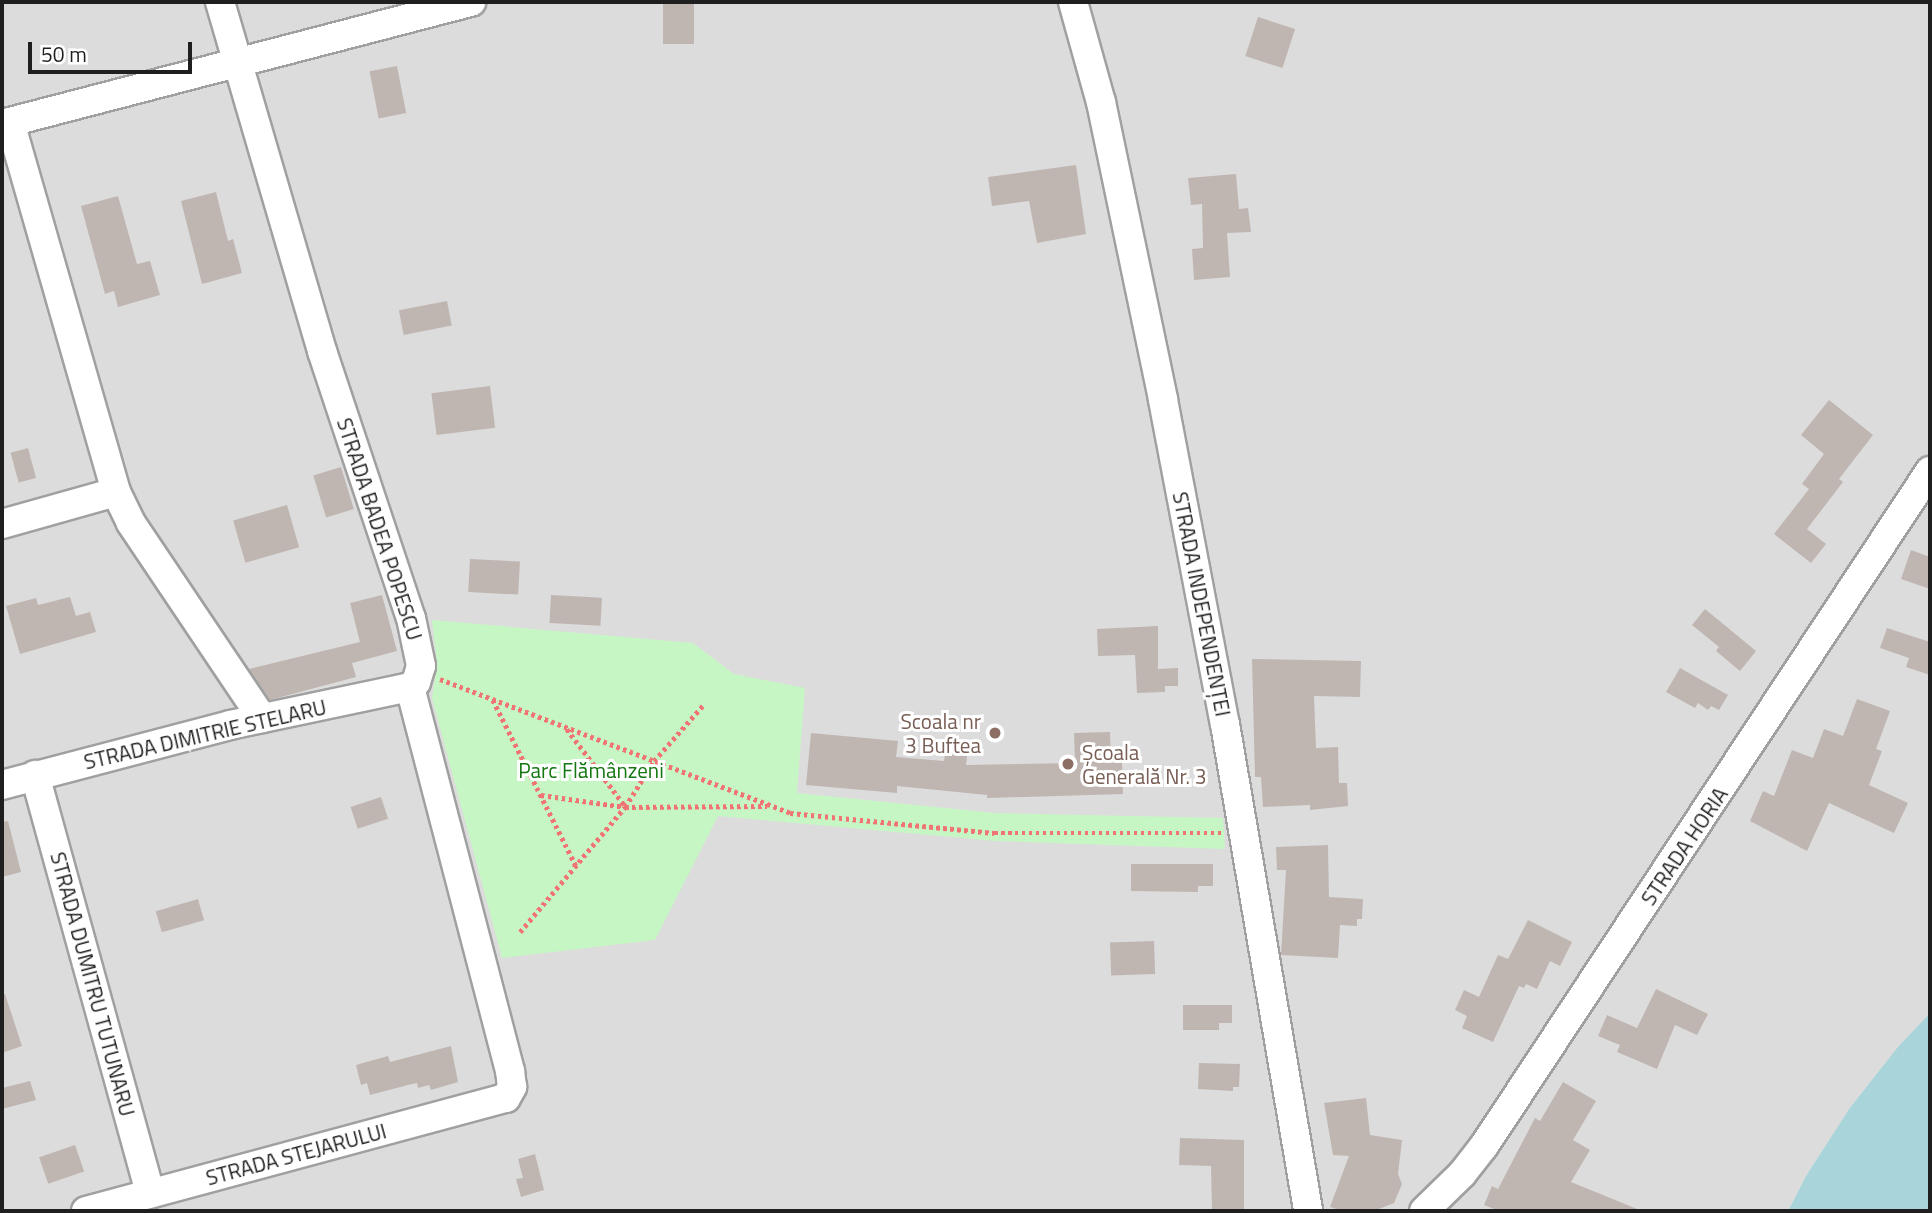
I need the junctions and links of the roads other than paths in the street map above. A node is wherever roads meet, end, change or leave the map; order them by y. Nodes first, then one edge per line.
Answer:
1 (220, 2) edge
2 (471, 2) edge
3 (1073, 2) edge
4 (237, 63) junction
5 (6, 123) edge
6 (1930, 471) edge
7 (116, 492) junction
8 (2, 524) edge
9 (415, 676) junction
10 (262, 718) junction
11 (35, 775) junction
12 (2, 785) edge
13 (506, 1098) joint
14 (150, 1193) junction
15 (86, 1211) edge
16 (1308, 1211) edge
17 (1424, 1211) edge

1 - 4 street, STRADA BADEA POPESCU
2 - 4 street
3 - 16 street, STRADA INDEPENDENȚEI
4 - 5 street
4 - 9 street, STRADA BADEA POPESCU
5 - 7 street
6 - 17 street, STRADA HORIA
7 - 8 street
7 - 10 street
9 - 10 street, STRADA DIMITRIE STELARU
9 - 13 street, STRADA BADEA POPESCU
10 - 11 street, STRADA DIMITRIE STELARU
11 - 12 street, STRADA DIMITRIE STELARU
11 - 14 street, STRADA DUMITRU TUTUNARU
13 - 14 street, STRADA STEJARULUI
14 - 15 street, STRADA STEJARULUI

